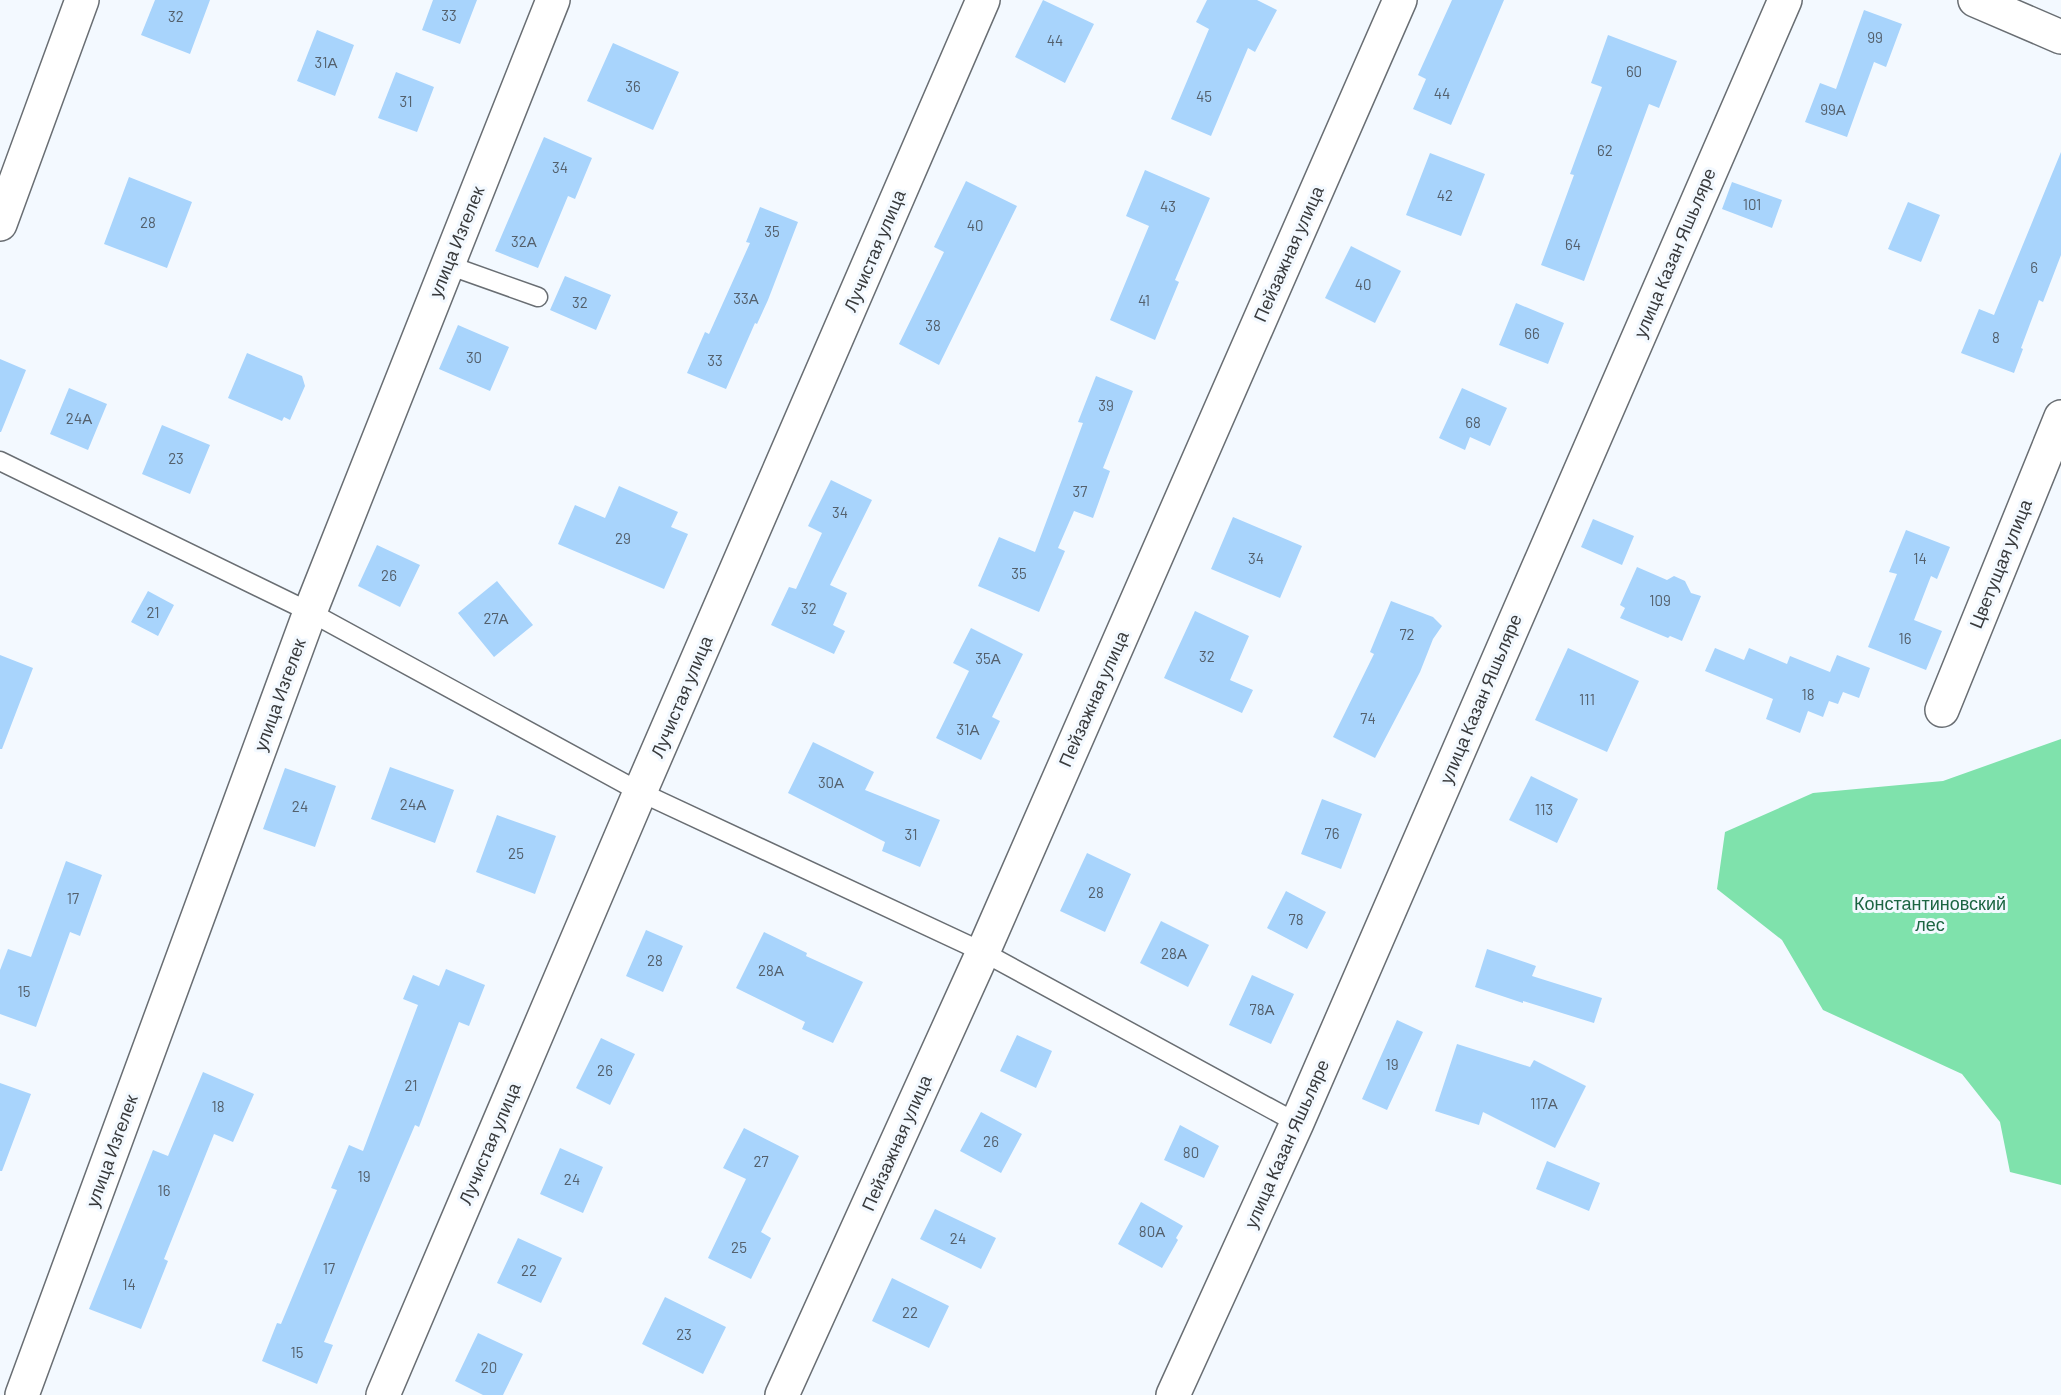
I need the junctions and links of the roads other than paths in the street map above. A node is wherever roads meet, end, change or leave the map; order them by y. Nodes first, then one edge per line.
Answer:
1 (82, 0) edge
2 (553, 0) edge
3 (983, 0) edge
4 (1400, 0) edge
5 (1785, 0) edge
6 (1976, 0) edge
7 (2057, 35) edge
8 (0, 225) edge
9 (448, 265) junction
10 (538, 297) dead end
11 (2061, 417) edge
12 (0, 460) edge
13 (310, 612) junction
14 (1942, 710) dead end
15 (640, 792) junction
16 (984, 952) junction
17 (1297, 1123) junction
18 (22, 1395) edge
19 (383, 1395) edge
20 (782, 1395) edge
21 (1173, 1395) edge

1 - 8 street
2 - 9 street, улица Изгелек
3 - 15 street, Лучистая улица
4 - 16 street, Пейзажная улица
5 - 17 street, улица Казан Яшьляре
6 - 7 street
9 - 10 lane
9 - 13 street, улица Изгелек
11 - 14 street, Цветущая улица
12 - 13 lane
13 - 15 lane
13 - 18 street, улица Изгелек
15 - 16 lane
15 - 19 street, Лучистая улица
16 - 17 lane
16 - 20 street, Пейзажная улица
17 - 21 street, улица Казан Яшьляре

